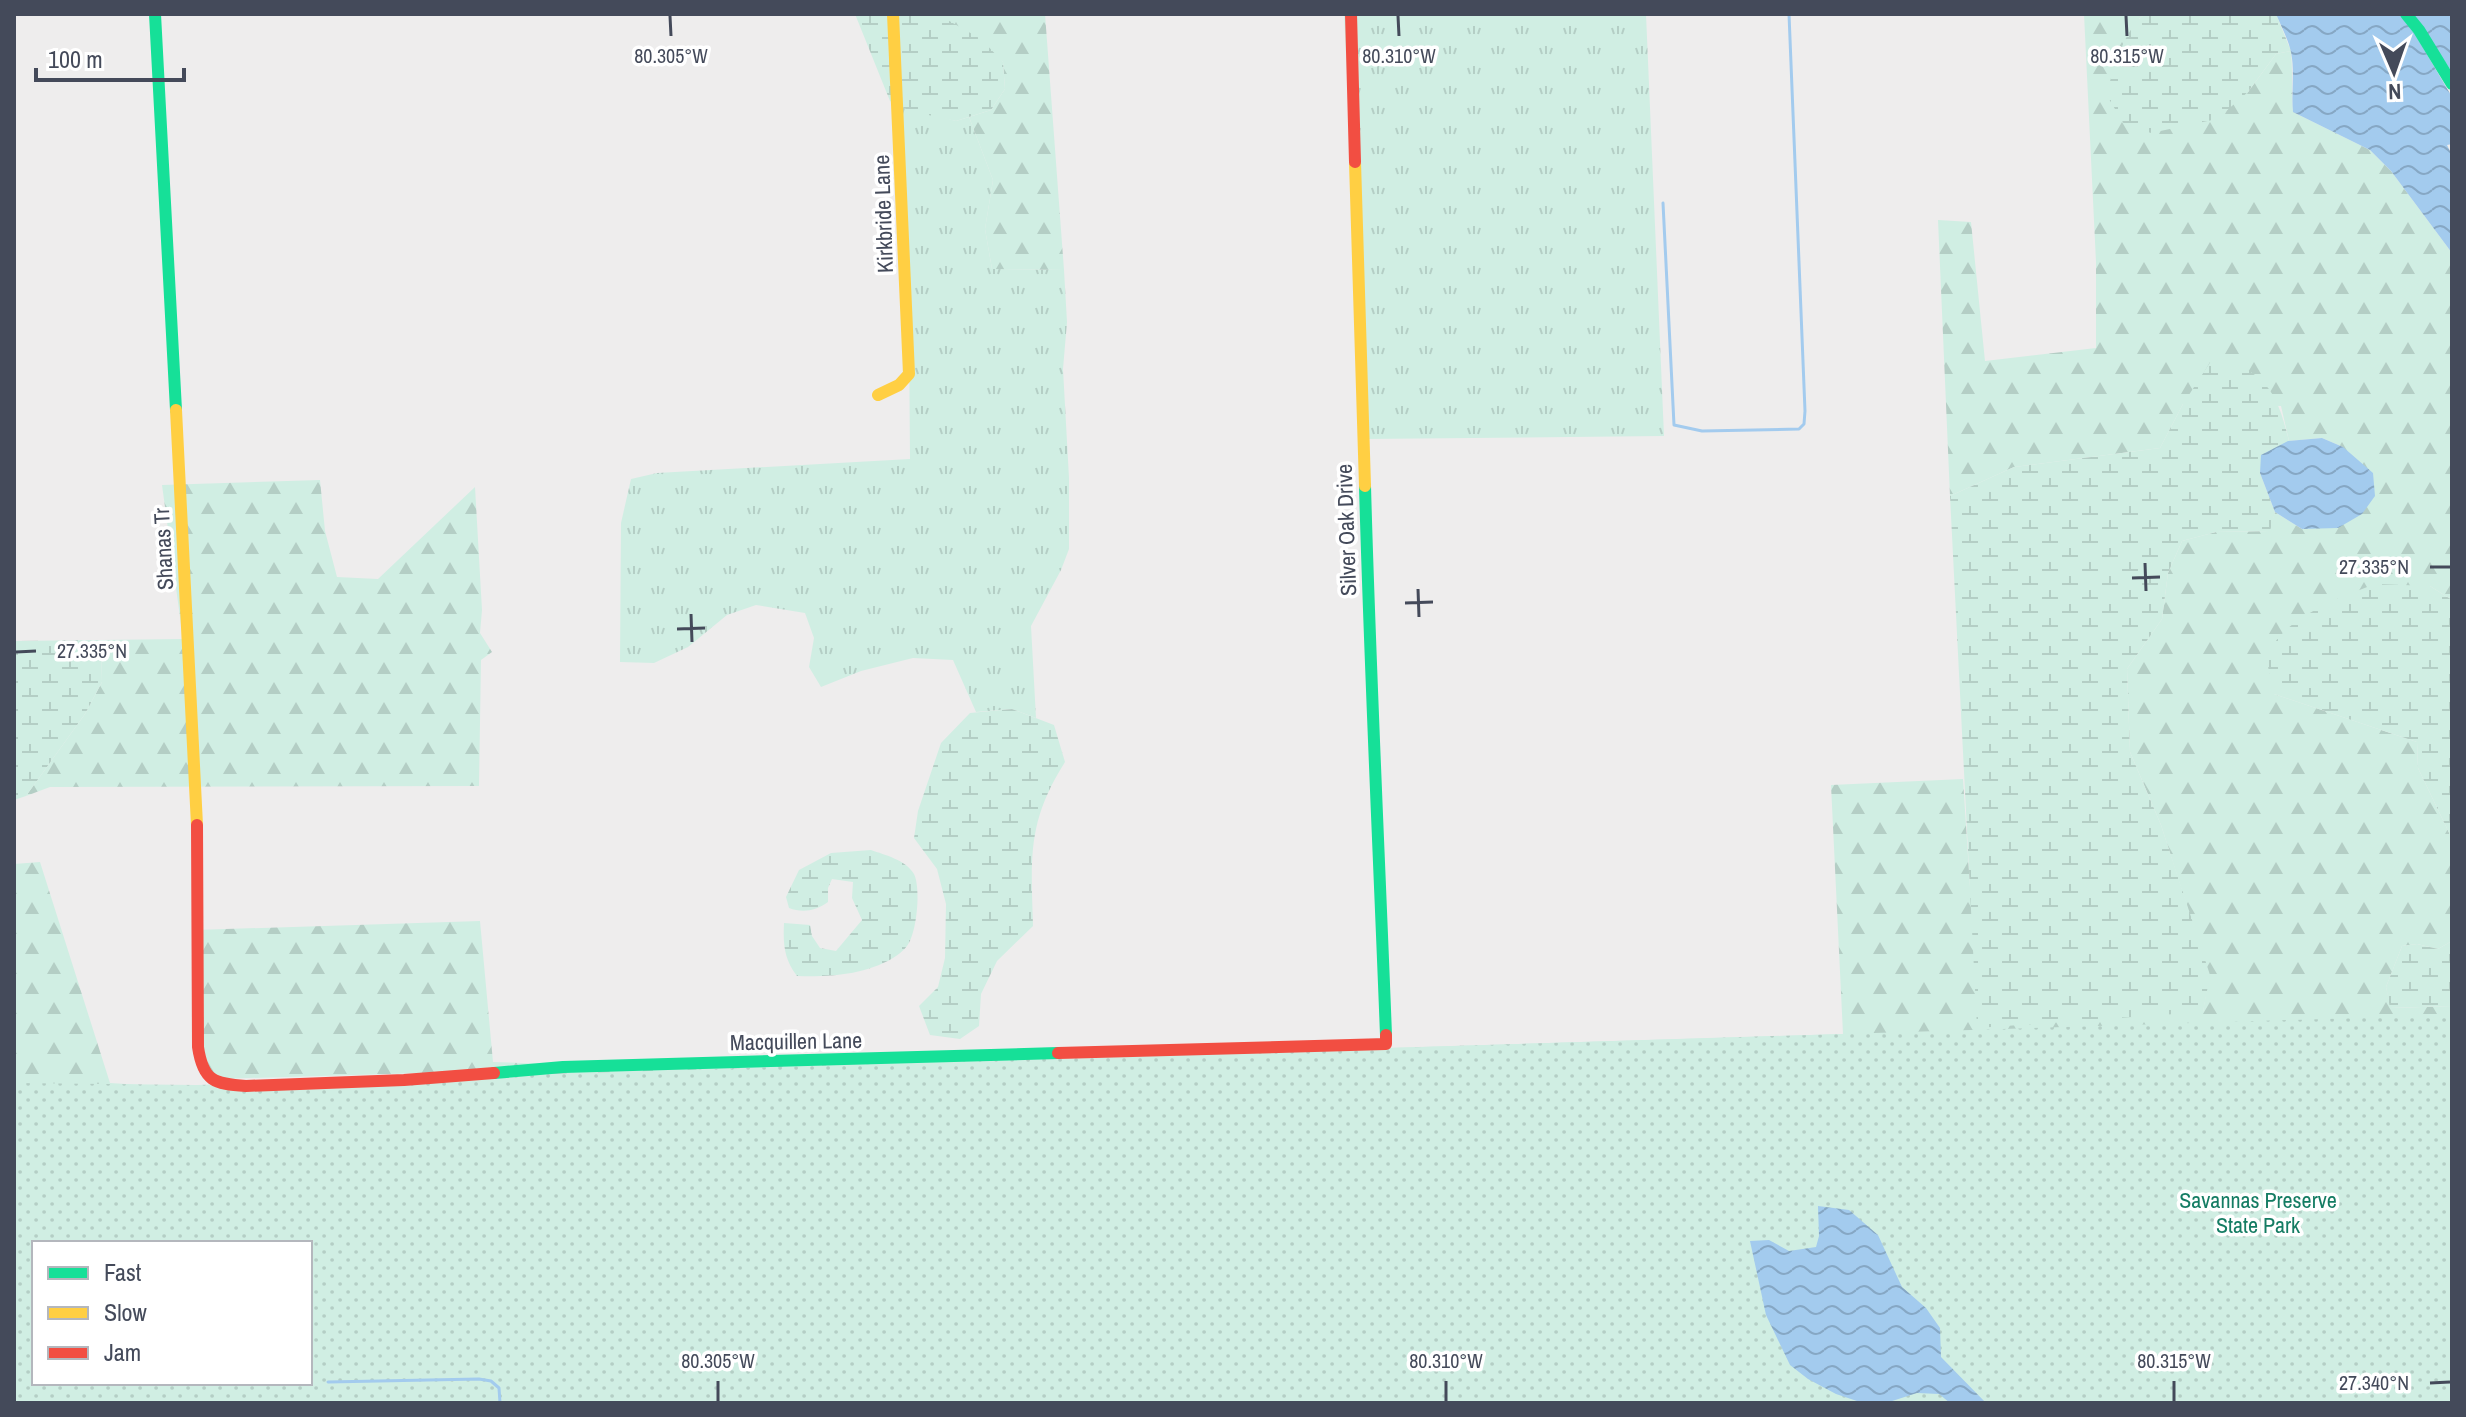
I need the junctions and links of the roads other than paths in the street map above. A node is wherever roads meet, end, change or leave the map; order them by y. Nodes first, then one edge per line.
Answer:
1 (155, 14) edge
2 (893, 14) edge
3 (1351, 14) edge
4 (2406, 14) edge
5 (2452, 84) edge
6 (878, 395) dead end
7 (1386, 1044) joint
8 (209, 1079) joint

1 - 8 street, Shanas Tr
2 - 6 street, Kirkbride Lane
3 - 7 street, Silver Oak Drive
4 - 5 street
7 - 8 street, Macquillen Lane

